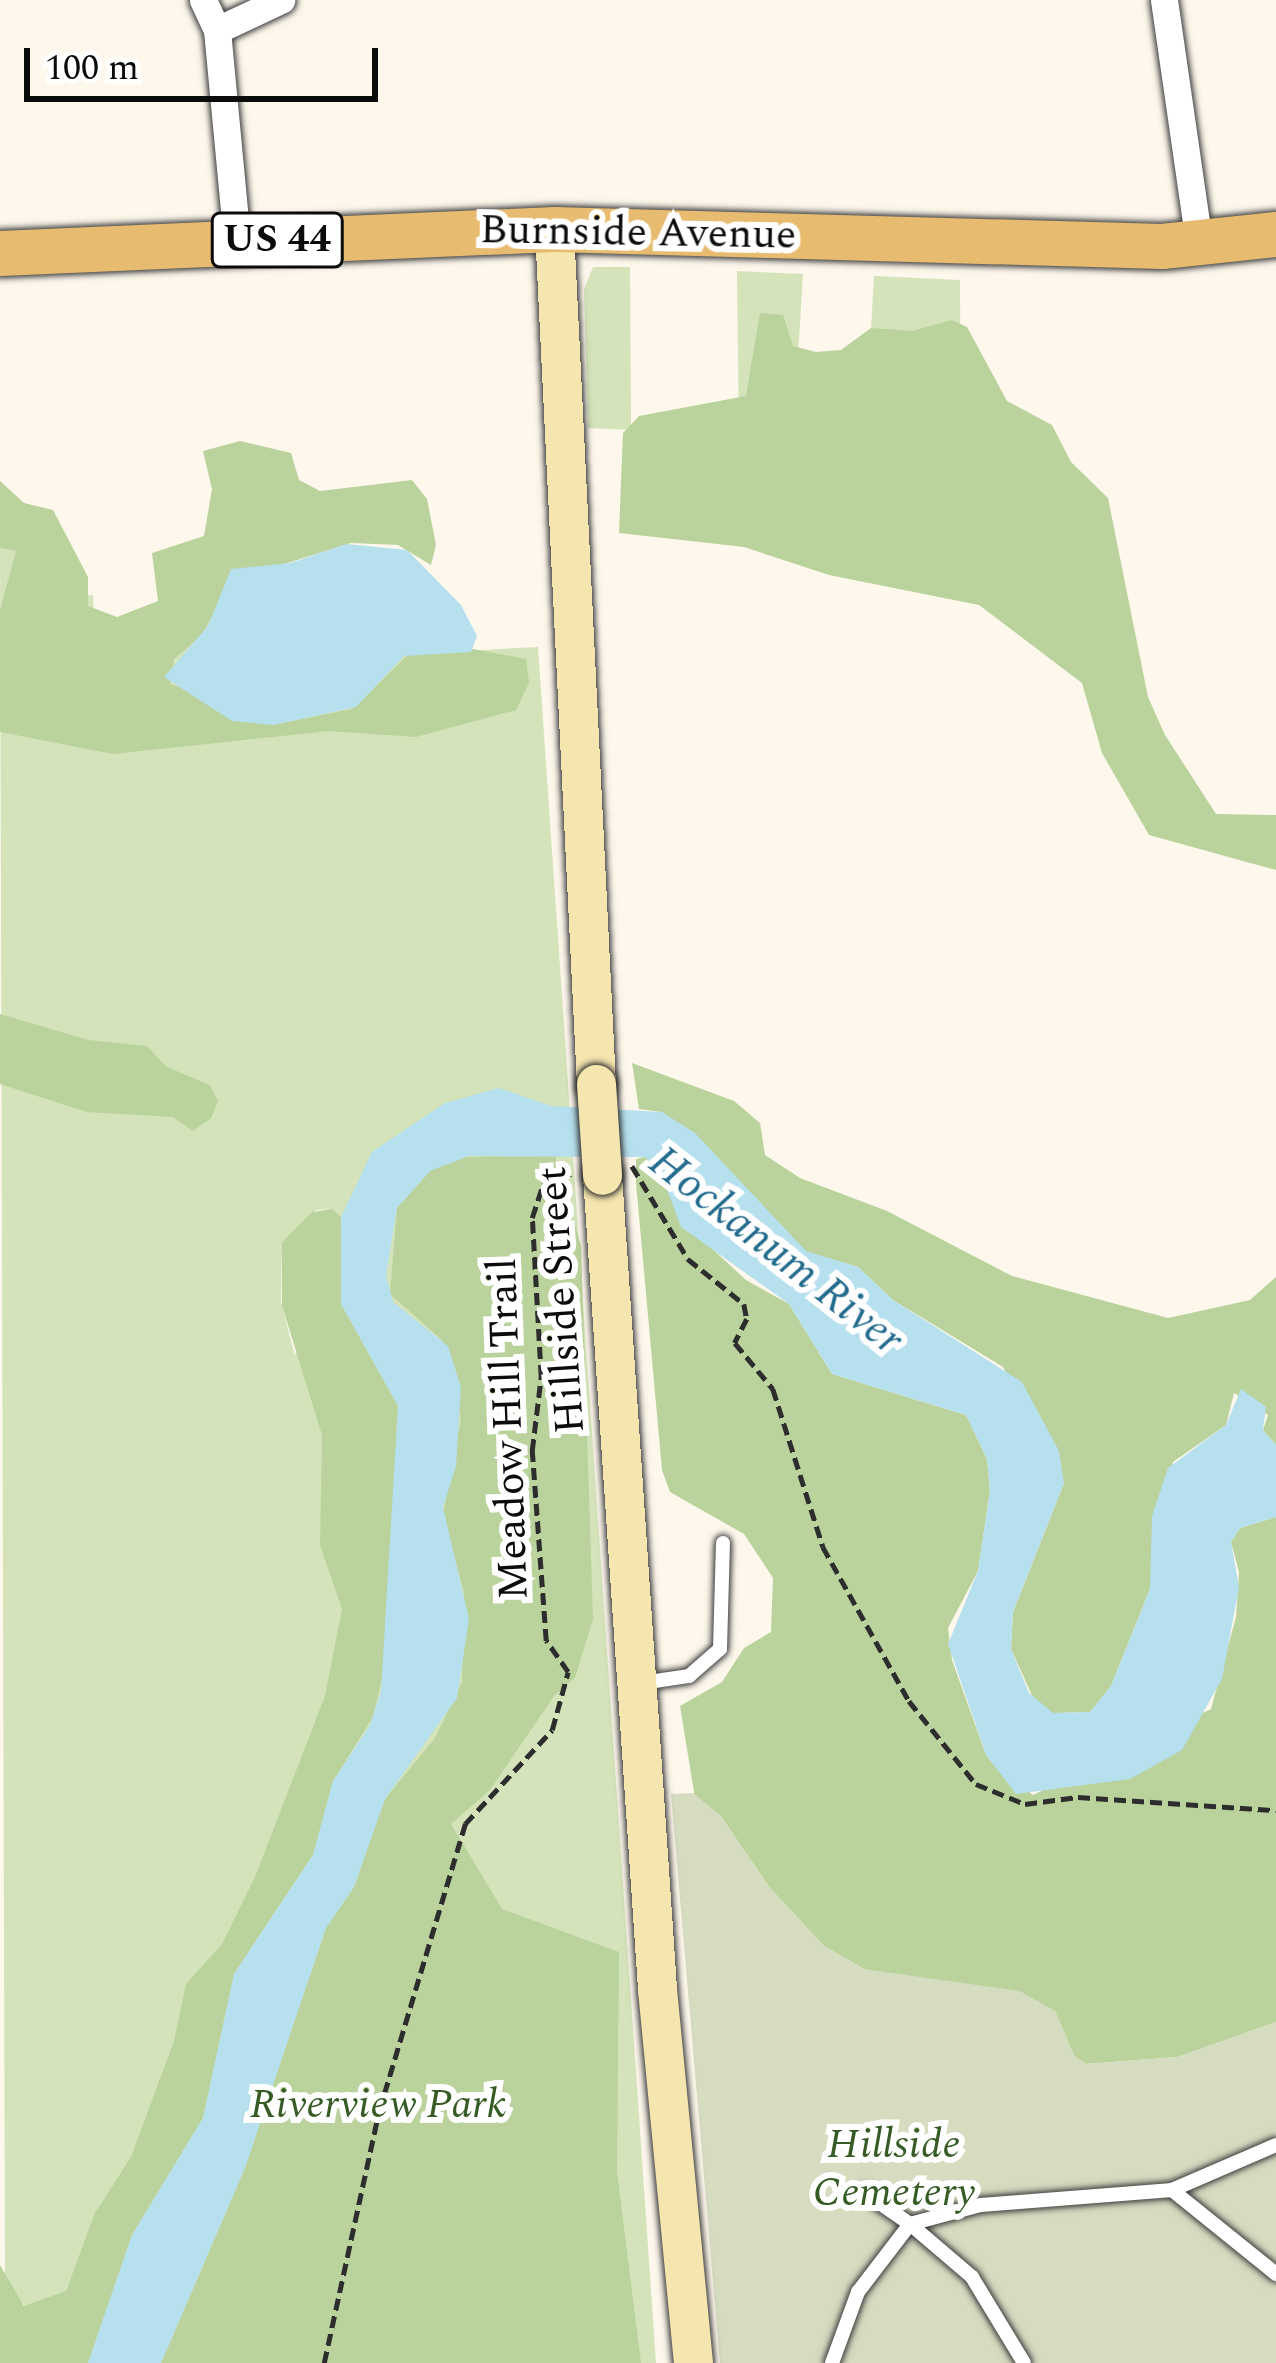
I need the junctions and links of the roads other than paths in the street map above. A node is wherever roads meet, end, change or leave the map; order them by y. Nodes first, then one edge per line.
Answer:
1 (203, 0) edge
2 (281, 0) edge
3 (1164, 0) edge
4 (217, 30) junction
5 (554, 229) junction
6 (1276, 233) edge
7 (236, 242) junction
8 (1199, 244) junction
9 (0, 253) edge
10 (723, 1543) dead end
11 (637, 1683) junction
12 (1276, 2146) edge
13 (1172, 2190) junction
14 (865, 2193) dead end
15 (910, 2224) junction
16 (1276, 2274) edge
17 (693, 2363) edge
18 (832, 2363) edge
19 (1024, 2363) edge

1 - 4 street
2 - 4 street
3 - 8 street
4 - 7 street
5 - 7 main road, Burnside Avenue / US 44
5 - 8 main road, Burnside Avenue / US 44
5 - 11 main road, Hillside Street, bridge
6 - 8 main road, Burnside Avenue / US 44
7 - 9 main road, Burnside Avenue / US 44
10 - 11 lane
11 - 17 main road, Hillside Street
12 - 13 lane
13 - 15 lane
13 - 16 lane
14 - 15 lane
15 - 18 lane
15 - 19 lane

